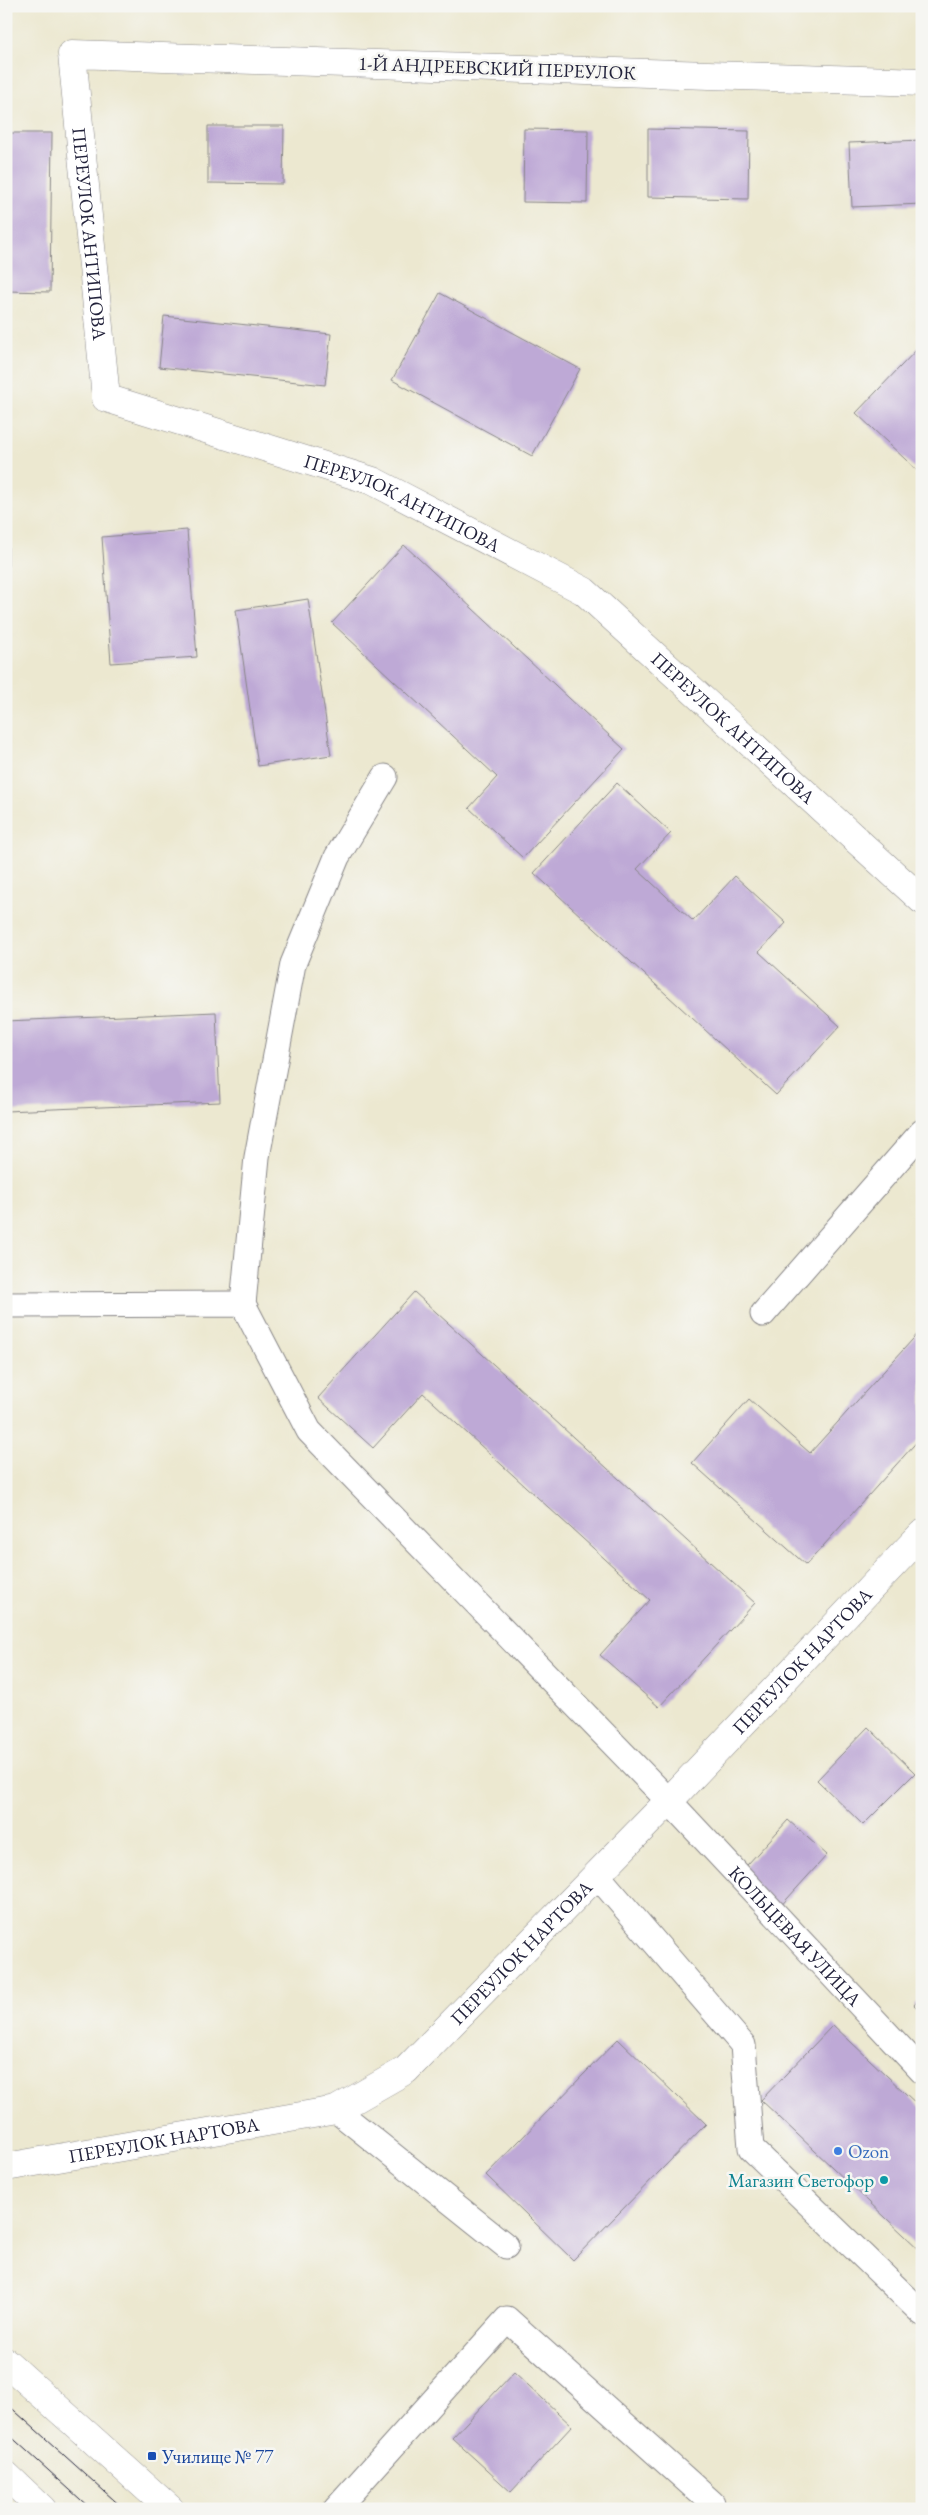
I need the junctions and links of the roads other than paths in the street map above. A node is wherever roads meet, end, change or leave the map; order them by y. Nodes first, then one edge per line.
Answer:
1 (72, 54) joint
2 (922, 82) edge
3 (385, 777) dead end
4 (922, 900) edge
5 (922, 1132) edge
6 (243, 1304) junction
7 (6, 1305) edge
8 (763, 1314) dead end
9 (922, 1534) edge
10 (669, 1801) junction
11 (597, 1875) junction
12 (922, 2071) edge
13 (336, 2110) junction
14 (6, 2167) edge
15 (506, 2246) dead end
16 (922, 2312) edge
17 (6, 2362) edge
18 (6, 2476) edge
19 (42, 2509) edge
20 (170, 2509) edge
21 (336, 2509) edge
22 (707, 2509) edge

1 - 2 street, 1-Й АНДРЕЕВСКИЙ ПЕРЕУЛОК
1 - 4 street, ПЕРЕУЛОК АНТИПОВА
3 - 6 lane
5 - 8 lane
6 - 7 lane
6 - 10 lane, КОЛЬЦЕВАЯ УЛИЦА
9 - 10 street, ПЕРЕУЛОК НАРТОВА
10 - 11 street, ПЕРЕУЛОК НАРТОВА
10 - 12 lane, КОЛЬЦЕВАЯ УЛИЦА
11 - 13 street, ПЕРЕУЛОК НАРТОВА
11 - 16 lane
13 - 14 street, ПЕРЕУЛОК НАРТОВА
13 - 15 lane
17 - 20 street
18 - 19 street
21 - 22 lane

